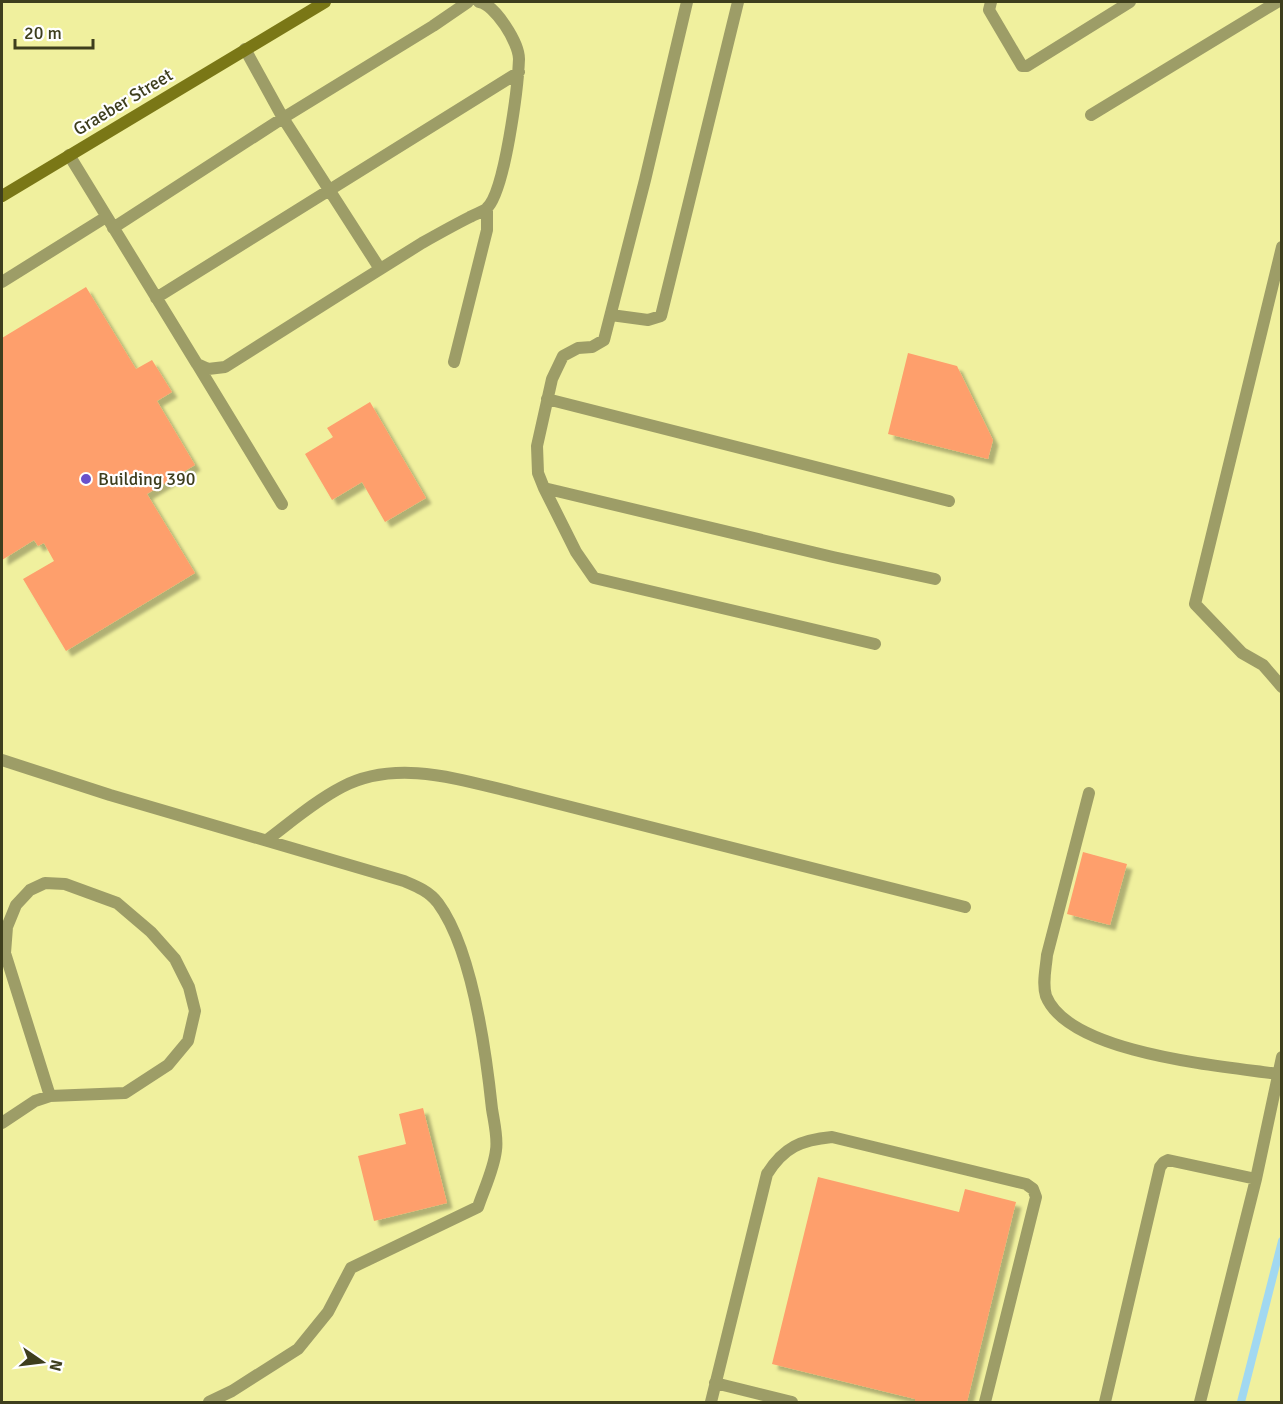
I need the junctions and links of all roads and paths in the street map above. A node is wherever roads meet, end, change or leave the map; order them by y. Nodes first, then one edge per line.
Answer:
1 (325, 2) edge
2 (468, 2) edge
3 (479, 2) edge
4 (687, 2) edge
5 (738, 2) edge
6 (991, 2) edge
7 (1130, 2) edge
8 (1277, 2) edge
9 (245, 49) junction
10 (519, 72) junction
11 (1091, 116) dead end
12 (283, 118) junction
13 (69, 155) junction
14 (331, 190) junction
15 (2, 196) edge
16 (487, 208) junction
17 (110, 222) junction
18 (1281, 247) edge
19 (380, 269) junction
20 (2, 282) edge
21 (156, 298) junction
22 (611, 315) junction
23 (454, 362) dead end
24 (197, 364) junction
25 (547, 399) junction
26 (544, 488) junction
27 (949, 501) dead end
28 (282, 504) dead end
29 (935, 579) dead end
30 (875, 644) dead end
31 (1281, 681) edge
32 (2, 760) edge
33 (1089, 793) dead end
34 (267, 840) junction
35 (965, 907) dead end
36 (1281, 1057) edge
37 (1278, 1074) junction
38 (50, 1096) junction
39 (2, 1123) edge
40 (1256, 1179) junction
41 (715, 1383) junction
42 (209, 1402) edge
43 (711, 1402) edge
44 (792, 1402) edge
45 (985, 1402) edge
46 (1105, 1402) edge
47 (1200, 1402) edge

1 - 9 street, Graeber Street
2 - 12 lane
3 - 10 lane
4 - 22 lane
5 - 22 lane
6 - 7 lane
8 - 11 lane
9 - 12 lane
9 - 13 street, Graeber Street
10 - 14 lane
10 - 16 lane
12 - 14 lane
12 - 17 lane
13 - 15 street, Graeber Street
13 - 17 lane
14 - 19 lane
14 - 21 lane
16 - 19 lane
16 - 23 lane
17 - 20 lane
17 - 21 lane
18 - 31 lane
19 - 24 lane
21 - 24 lane
22 - 25 lane
24 - 28 lane
25 - 26 lane
25 - 27 lane
26 - 29 lane
26 - 30 lane
32 - 34 lane
33 - 37 lane
34 - 35 lane
34 - 42 lane
36 - 37 lane
37 - 40 lane
38 - 38 lane
38 - 39 lane
40 - 46 lane
40 - 47 lane
41 - 43 lane
41 - 44 lane
41 - 45 lane

